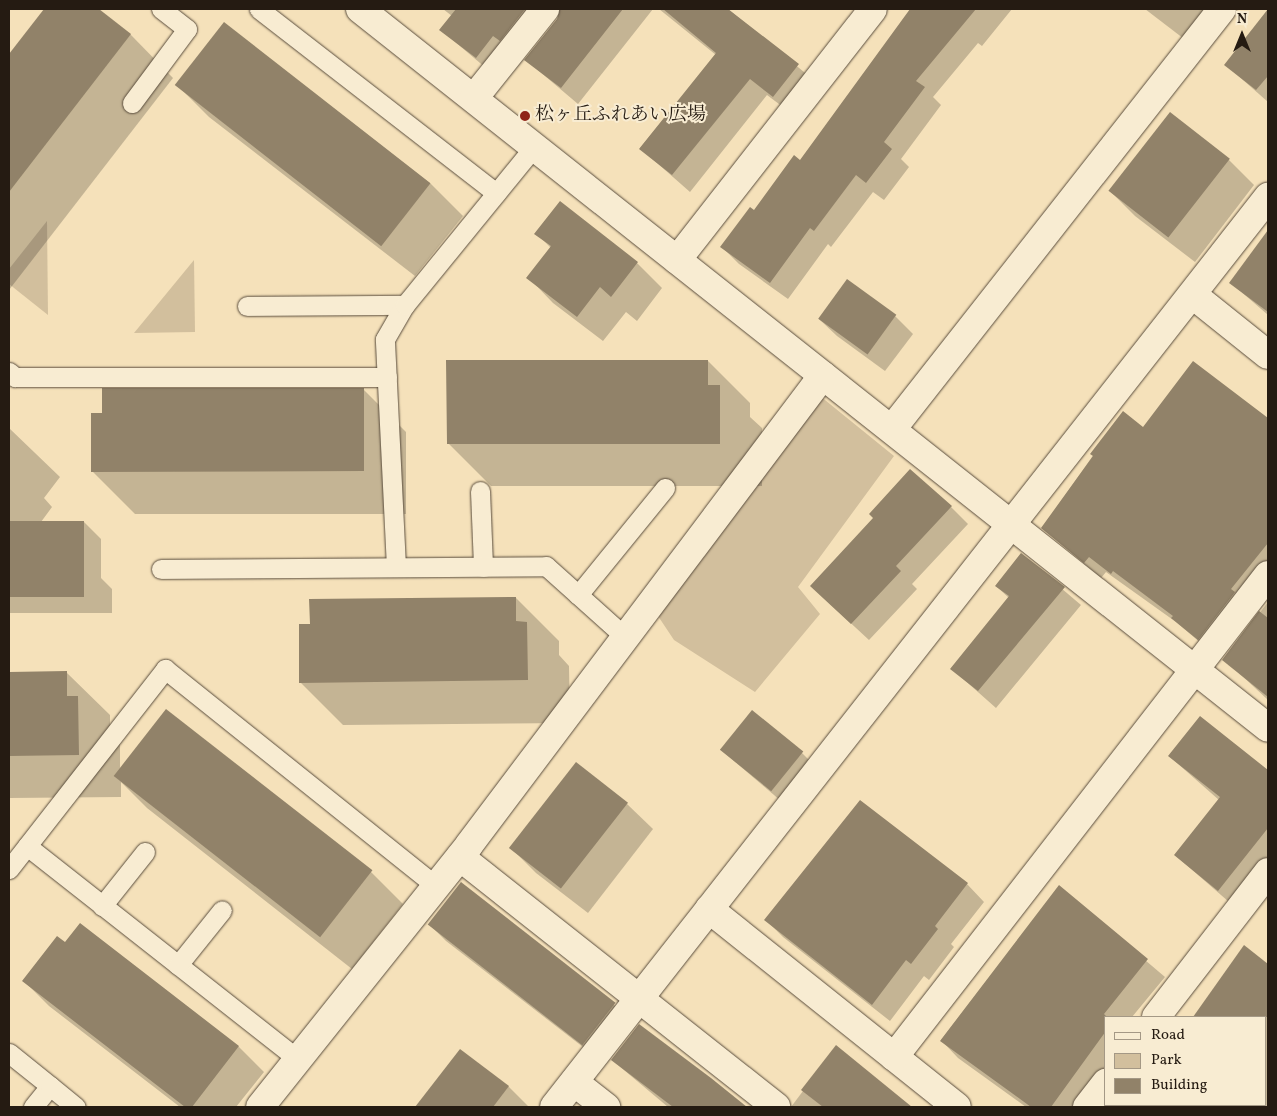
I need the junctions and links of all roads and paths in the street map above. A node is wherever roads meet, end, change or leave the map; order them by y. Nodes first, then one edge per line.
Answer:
1 (161, 9) edge
2 (259, 9) edge
3 (360, 9) edge
4 (545, 9) edge
5 (873, 9) edge
6 (1222, 9) edge
7 (474, 98) junction
8 (132, 103) dead end
9 (534, 147) junction
10 (496, 193) junction
11 (1268, 197) edge
12 (676, 260) junction
13 (1193, 295) junction
14 (406, 305) junction
15 (247, 306) dead end
16 (1268, 355) edge
17 (9, 372) edge
18 (823, 375) junction
19 (387, 377) junction
20 (892, 429) junction
21 (665, 488) dead end
22 (480, 491) dead end
23 (1011, 522) junction
24 (396, 567) junction
25 (483, 567) junction
26 (161, 569) dead end
27 (1268, 575) edge
28 (578, 595) junction
29 (625, 637) junction
30 (1195, 669) junction
31 (1268, 728) edge
32 (27, 846) junction
33 (145, 852) dead end
34 (460, 856) junction
35 (10, 866) edge
36 (1268, 872) edge
37 (436, 886) junction
38 (102, 906) junction
39 (709, 908) junction
40 (222, 910) dead end
41 (178, 965) junction
42 (637, 1000) junction
43 (1157, 1016) edge
44 (9, 1053) edge
45 (894, 1057) junction
46 (298, 1059) junction
47 (574, 1082) junction
48 (50, 1086) junction
49 (1104, 1086) edge
50 (33, 1107) edge
51 (76, 1107) edge
52 (260, 1107) edge
53 (554, 1107) edge
54 (606, 1107) edge
55 (776, 1107) edge
56 (957, 1107) edge
57 (1087, 1107) edge

1 - 8 lane
2 - 10 lane
3 - 7 street
4 - 7 street
5 - 12 street
6 - 20 street
7 - 9 street
9 - 10 lane
9 - 12 street
10 - 14 lane
11 - 13 street
12 - 18 street
13 - 16 street
13 - 23 street
14 - 15 lane
14 - 19 lane
17 - 19 lane
18 - 20 street
18 - 29 street
19 - 24 lane
20 - 23 street
21 - 28 lane
22 - 25 lane
23 - 30 street
23 - 39 street
24 - 25 lane
24 - 26 lane
25 - 28 lane
27 - 30 street
28 - 29 lane
29 - 34 street
30 - 31 street
30 - 45 street
32 - 35 lane
32 - 37 lane
32 - 38 lane
33 - 38 lane
34 - 37 street
34 - 42 street
36 - 43 street
37 - 46 street
38 - 41 lane
39 - 42 street
39 - 45 street
40 - 41 lane
41 - 46 lane
42 - 47 street
42 - 55 street
44 - 48 lane
45 - 56 street
46 - 52 street
47 - 53 street
47 - 54 street
48 - 50 lane
48 - 51 lane
49 - 57 street

